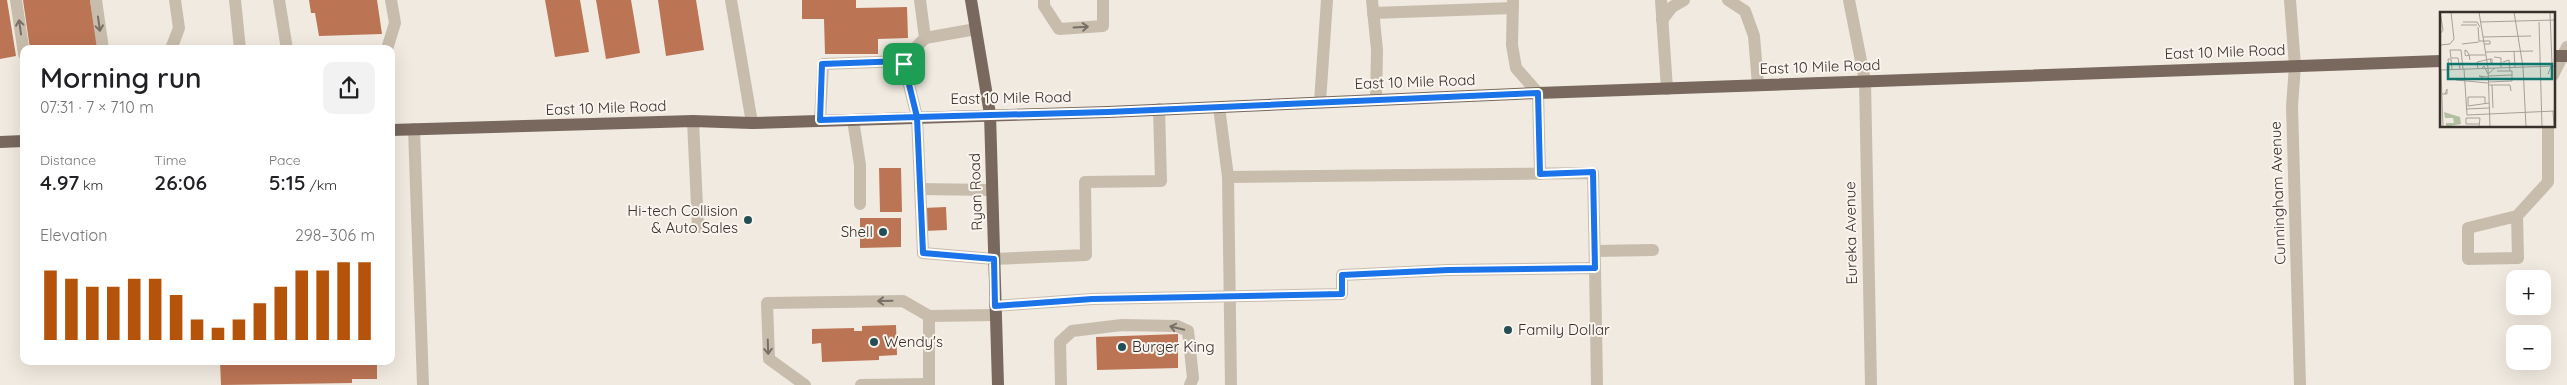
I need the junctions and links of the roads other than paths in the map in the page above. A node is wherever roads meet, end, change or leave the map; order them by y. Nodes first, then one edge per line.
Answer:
1 (16, 0) edge
2 (96, 0) edge
3 (175, 0) edge
4 (235, 0) edge
5 (279, 0) edge
6 (392, 0) edge
7 (731, 0) edge
8 (920, 0) edge
9 (971, 0) edge
10 (1044, 0) edge
11 (1102, 0) edge
12 (1326, 0) edge
13 (1372, 0) edge
14 (1661, 0) edge
15 (1684, 0) edge
16 (1728, 0) edge
17 (1849, 0) edge
18 (2290, 0) edge
19 (1513, 4) edge
20 (1461, 5) edge
21 (1373, 13) junction
22 (1662, 20) junction
23 (976, 29) junction
24 (925, 38) junction
25 (23, 45) edge
26 (102, 45) edge
27 (172, 45) edge
28 (240, 45) edge
29 (286, 45) edge
30 (388, 45) edge
31 (2563, 54) edge
32 (903, 61) junction
33 (2440, 61) edge
34 (2294, 66) junction
35 (2554, 73) edge
36 (1864, 81) junction
37 (1758, 85) junction
38 (1667, 89) junction
39 (1538, 93) junction
40 (1376, 100) junction
41 (1320, 102) junction
42 (1219, 107) junction
43 (1159, 109) junction
44 (990, 114) junction
45 (917, 117) junction
46 (820, 120) junction
47 (853, 120) junction
48 (693, 121) junction
49 (752, 123) junction
50 (2548, 128) edge
51 (414, 129) junction
52 (395, 130) edge
53 (20, 141) edge
54 (0, 142) edge
55 (1540, 174) junction
56 (1228, 177) junction
57 (920, 189) junction
58 (992, 190) junction
59 (860, 204) dead end
60 (2517, 216) junction
61 (698, 227) dead end
62 (1653, 250) dead end
63 (1595, 251) junction
64 (994, 259) junction
65 (1595, 268) junction
66 (1230, 297) junction
67 (996, 311) junction
68 (929, 316) junction
69 (929, 384) edge
70 (423, 385) edge
71 (805, 385) edge
72 (861, 385) edge
73 (998, 385) edge
74 (1061, 385) edge
75 (1190, 385) edge
76 (1231, 385) edge
77 (1597, 385) edge
78 (1871, 385) edge
79 (2300, 385) edge

25 -> 1 street
2 -> 26 street
3 - 27 street
4 - 28 street
5 - 29 street
6 - 30 street
7 - 49 street
8 - 24 street
9 - 23 main road, Ryan Road
10 -> 11 street
12 - 41 street
13 - 21 street
14 - 22 street
15 - 22 street
16 - 37 street
17 - 36 street, Eureka Avenue
18 - 34 street, Cunningham Avenue
19 - 20 street
19 - 39 street
20 - 21 street
21 - 40 street
22 - 38 street
23 - 24 street
23 - 44 main road, Ryan Road
24 - 32 street
31 - 35 street
32 - 45 street
32 - 46 street
33 - 34 main road, East 10 Mile Road
34 - 36 main road, East 10 Mile Road
34 - 79 street, Cunningham Avenue
36 - 37 main road, East 10 Mile Road
36 - 78 street, Eureka Avenue
37 - 38 main road, East 10 Mile Road
38 - 39 main road, East 10 Mile Road
39 - 40 main road, East 10 Mile Road
39 - 55 street
40 - 41 main road, East 10 Mile Road
41 - 42 main road, East 10 Mile Road
42 - 43 main road, East 10 Mile Road
42 - 56 street
43 - 44 main road, East 10 Mile Road
43 - 64 street
44 - 45 main road, East 10 Mile Road
44 - 58 main road, Ryan Road
45 - 47 main road, East 10 Mile Road
45 - 57 street
46 - 47 main road, East 10 Mile Road
46 - 49 main road, East 10 Mile Road
47 - 59 street
48 - 49 main road, East 10 Mile Road
48 - 51 main road, East 10 Mile Road
48 - 61 street
50 - 60 street
51 - 52 main road, East 10 Mile Road
51 - 70 street
53 - 54 main road
55 - 56 street
55 - 63 street
56 - 66 street
57 - 58 street
57 - 64 street
58 - 64 main road, Ryan Road
60 - 60 street
62 - 63 street
63 - 65 street
64 - 67 main road, Ryan Road
65 - 66 street
65 - 77 street
66 - 67 street
66 - 76 street
67 - 68 street
67 - 73 main road, Ryan Road
68 - 69 street
68 -> 71 street
69 - 72 street
75 -> 74 street

